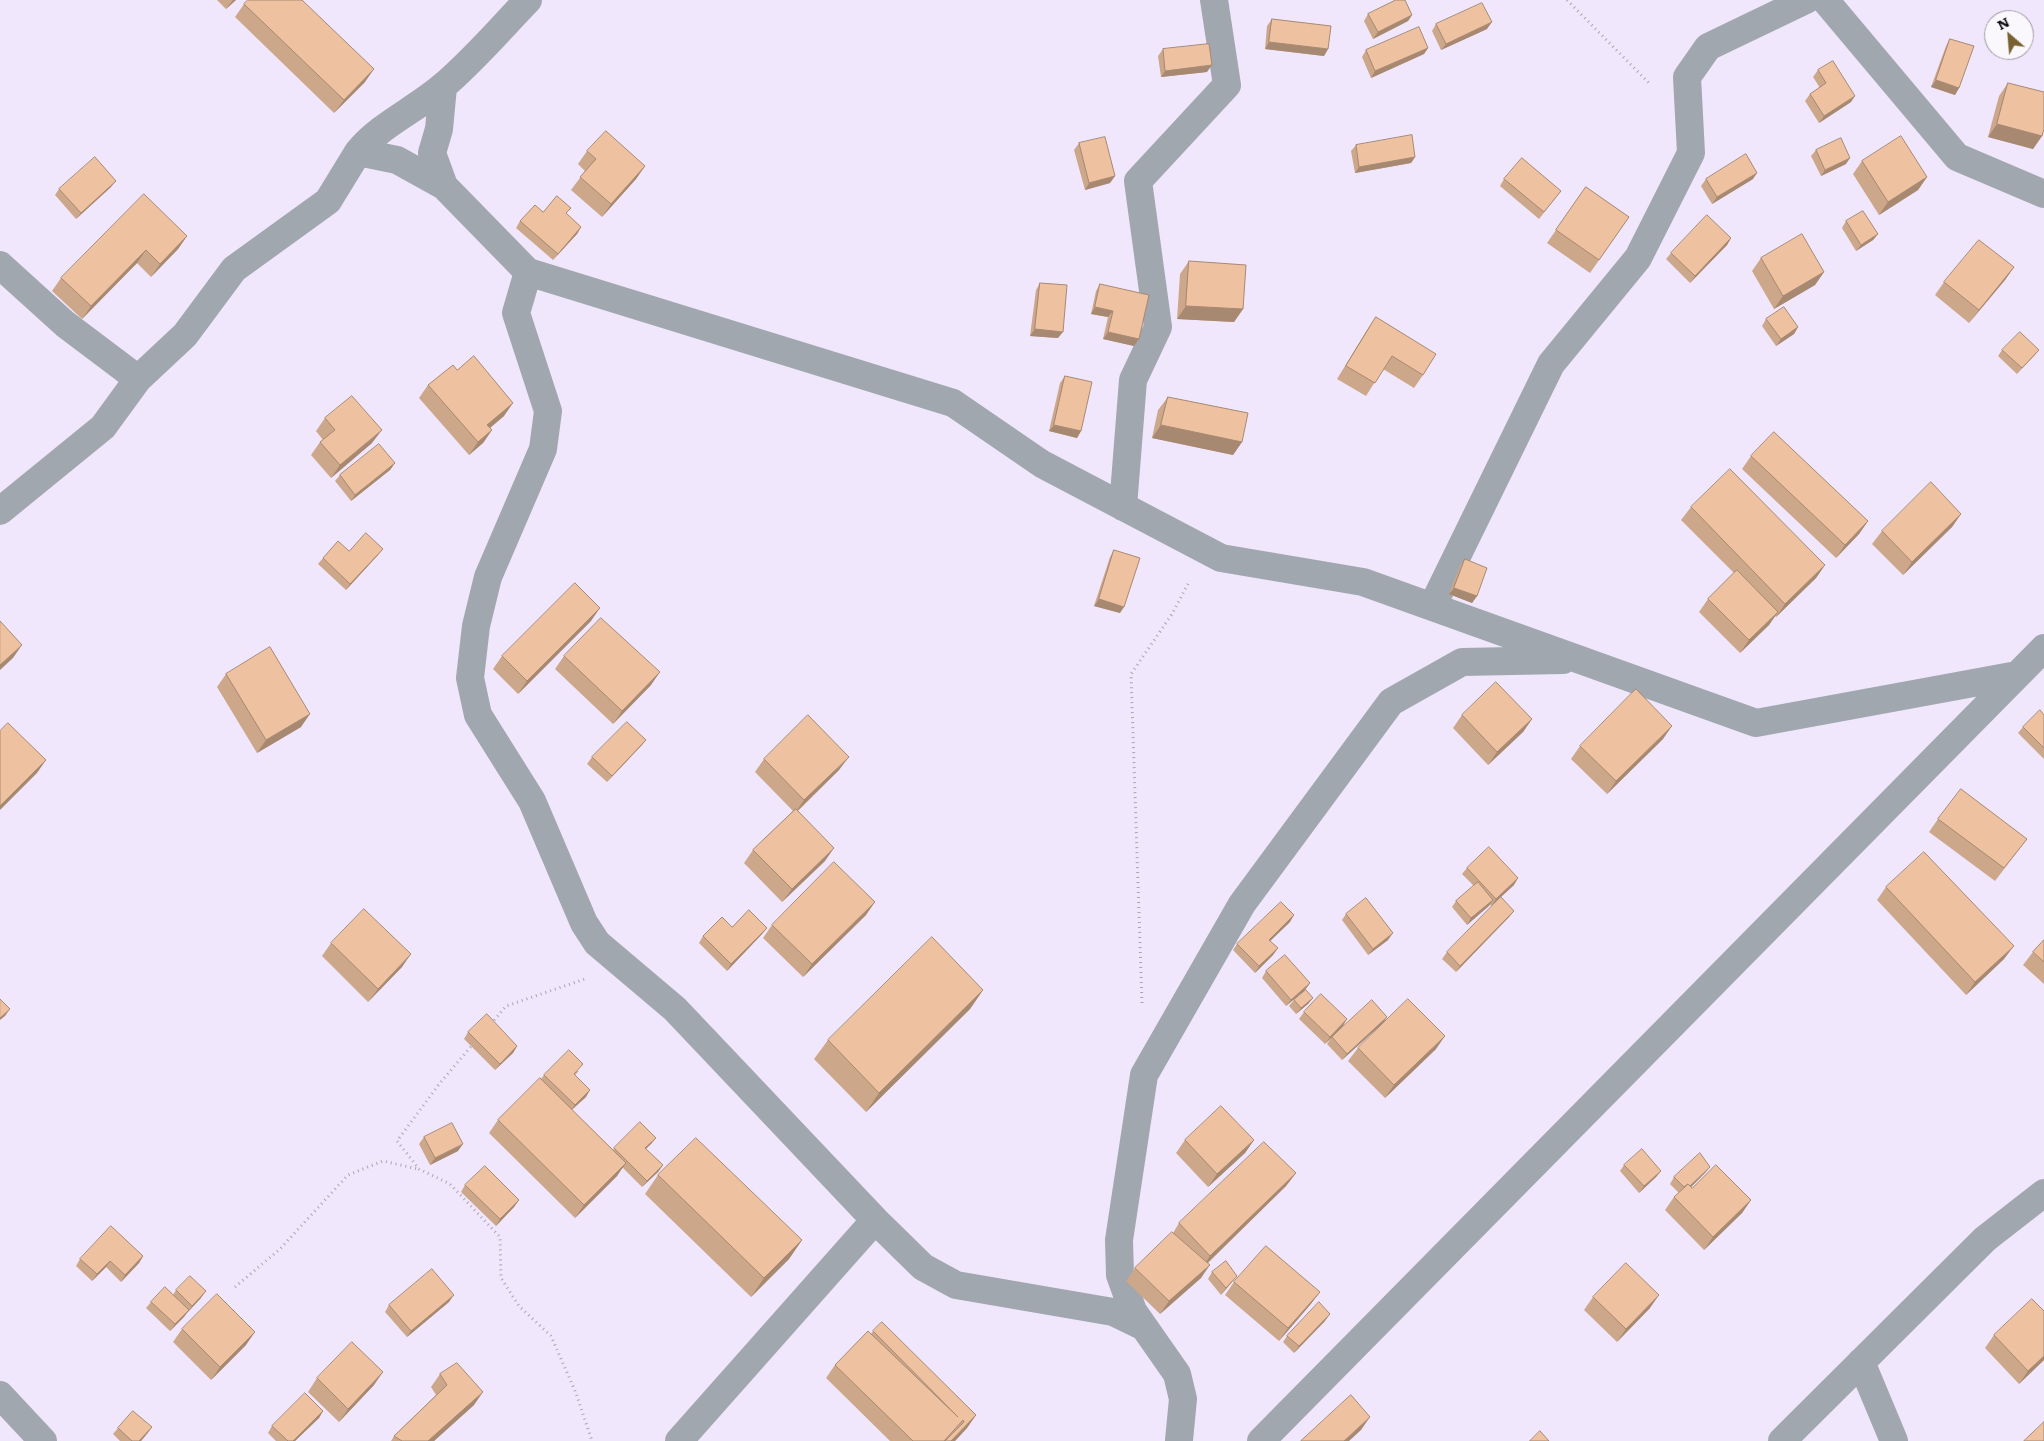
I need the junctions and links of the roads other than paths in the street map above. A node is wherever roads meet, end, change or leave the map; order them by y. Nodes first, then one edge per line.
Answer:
1 (528, 0) edge
2 (1214, 0) edge
3 (1806, 0) edge
4 (1825, 0) edge
5 (443, 87) junction
6 (358, 152) junction
7 (444, 186) junction
8 (2044, 194) edge
9 (0, 265) edge
10 (528, 272) junction
11 (138, 379) junction
12 (1123, 507) junction
13 (0, 511) edge
14 (1432, 607) junction
15 (2044, 648) edge
16 (1580, 660) junction
17 (2017, 676) junction
18 (2044, 1193) edge
19 (875, 1220) junction
20 (1144, 1327) junction
21 (1861, 1362) junction
22 (0, 1395) edge
23 (1179, 1440) edge
24 (43, 1441) edge
25 (679, 1441) edge
26 (1261, 1441) edge
27 (1782, 1441) edge
28 (1894, 1441) edge

1 - 5 street
2 - 12 street
3 - 14 street
4 - 8 street
5 - 6 street
5 - 7 street
6 - 7 street
6 - 11 street
7 - 10 street
9 - 11 street
10 - 12 street
10 - 19 street
11 - 13 street
12 - 14 street
14 - 16 street
15 - 17 street
16 - 17 street
16 - 20 street
17 - 26 street
18 - 21 street
19 - 20 street
19 - 25 street
20 - 23 street
21 - 27 street
21 - 28 street
22 - 24 street

